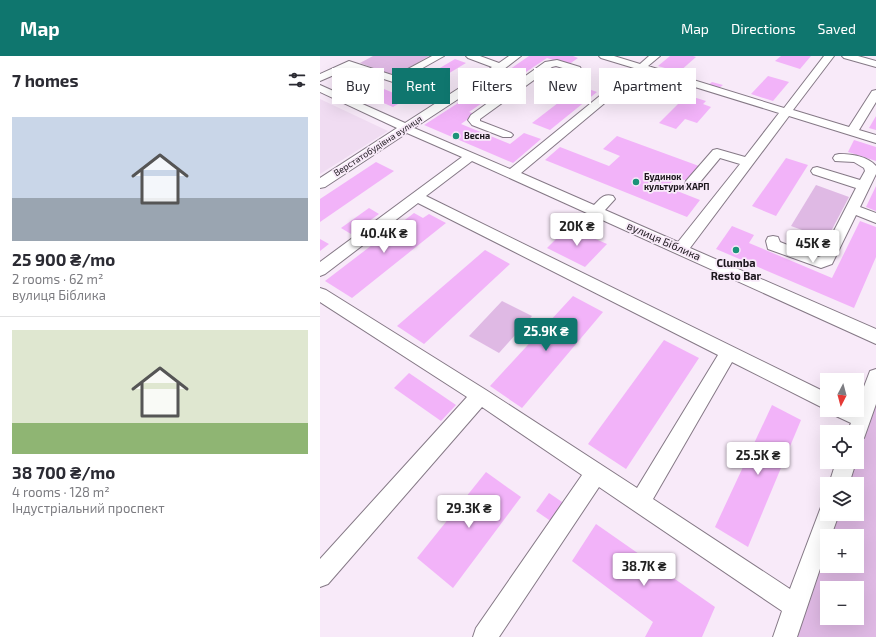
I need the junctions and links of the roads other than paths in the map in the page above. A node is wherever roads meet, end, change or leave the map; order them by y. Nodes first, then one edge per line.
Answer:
1 (439, 56) edge
2 (471, 56) edge
3 (516, 56) edge
4 (604, 56) edge
5 (655, 56) edge
6 (829, 56) edge
7 (847, 56) edge
8 (359, 59) dead end
9 (349, 64) junction
10 (876, 64) edge
11 (500, 67) joint
12 (544, 68) edge
13 (573, 68) edge
14 (320, 78) edge
15 (320, 88) edge
16 (876, 93) edge
17 (458, 94) edge
18 (494, 104) edge
19 (405, 128) junction
20 (852, 132) junction
21 (507, 135) dead end
22 (876, 139) edge
23 (471, 156) junction
24 (839, 158) dead end
25 (748, 162) junction
26 (817, 170) dead end
27 (512, 174) junction
28 (320, 184) edge
29 (691, 184) dead end
30 (864, 186) junction
31 (417, 197) junction
32 (608, 199) dead end
33 (852, 209) junction
34 (596, 211) junction
35 (876, 218) edge
36 (773, 241) dead end
37 (681, 249) junction
38 (320, 270) edge
39 (320, 294) edge
40 (876, 337) edge
41 (729, 352) junction
42 (876, 377) edge
43 (480, 396) junction
44 (820, 398) edge
45 (849, 417) edge
46 (858, 425) edge
47 (859, 425) edge
48 (596, 473) junction
49 (640, 502) junction
50 (826, 521) edge
51 (320, 576) edge
52 (796, 606) junction
53 (485, 637) edge
54 (785, 637) edge

1 - 9 street
2 - 11 street
3 - 11 street, Верстатобудівна вулиця
4 - 20 street
5 - 27 street
6 - 25 street
7 - 10 street
8 - 9 street
9 - 14 street
12 - 13 street
15 - 19 street, вулиця Біблика
16 - 20 street
17 - 19 street, Верстатобудівна вулиця
18 - 21 street
19 - 23 street, вулиця Біблика
19 - 28 street, Верстатобудівна вулиця
20 - 22 street
23 - 27 street, вулиця Біблика
23 - 31 street
24 - 30 street
25 - 29 street
25 - 37 street
26 - 30 street
27 - 34 street, вулиця Біблика
30 - 33 street
31 - 38 street
31 - 41 street
32 - 34 street
33 - 35 street
33 - 36 street
34 - 37 street, вулиця Біблика
37 - 40 street, вулиця Біблика
39 - 43 street
41 - 44 street
41 - 49 street
42 - 47 street
43 - 48 street
43 - 51 street
45 - 46 street
48 - 49 street
48 - 53 street
49 - 52 street
50 - 52 street
52 - 54 street

